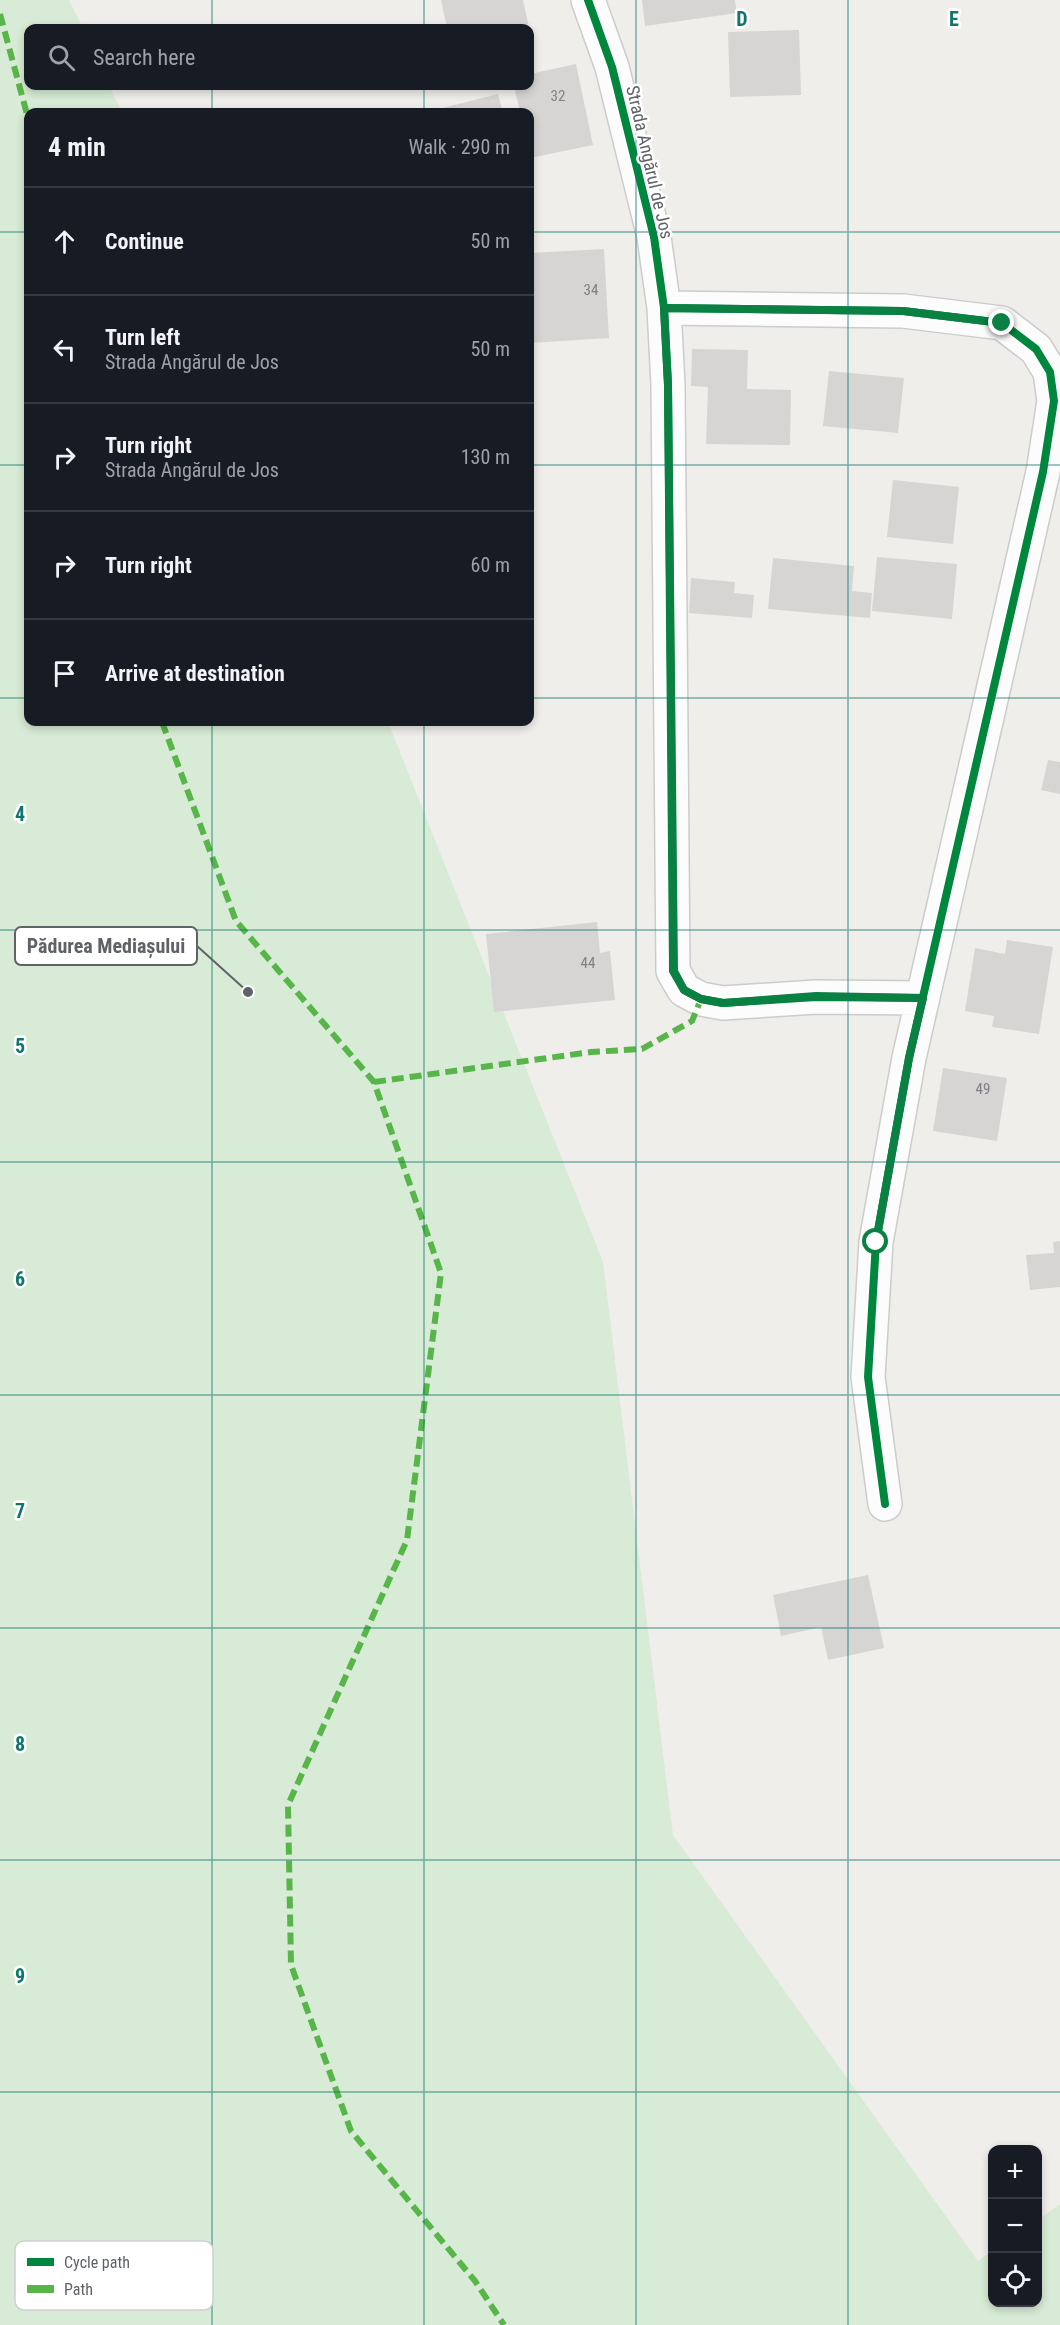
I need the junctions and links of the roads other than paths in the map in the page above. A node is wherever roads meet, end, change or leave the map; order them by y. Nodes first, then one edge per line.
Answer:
1 (588, 0) edge
2 (664, 308) junction
3 (923, 998) junction
4 (885, 1504) dead end

1 - 2 street, Strada Angărul de Jos
2 - 3 street, Strada Angărul de Jos
2 - 3 street
3 - 4 street

